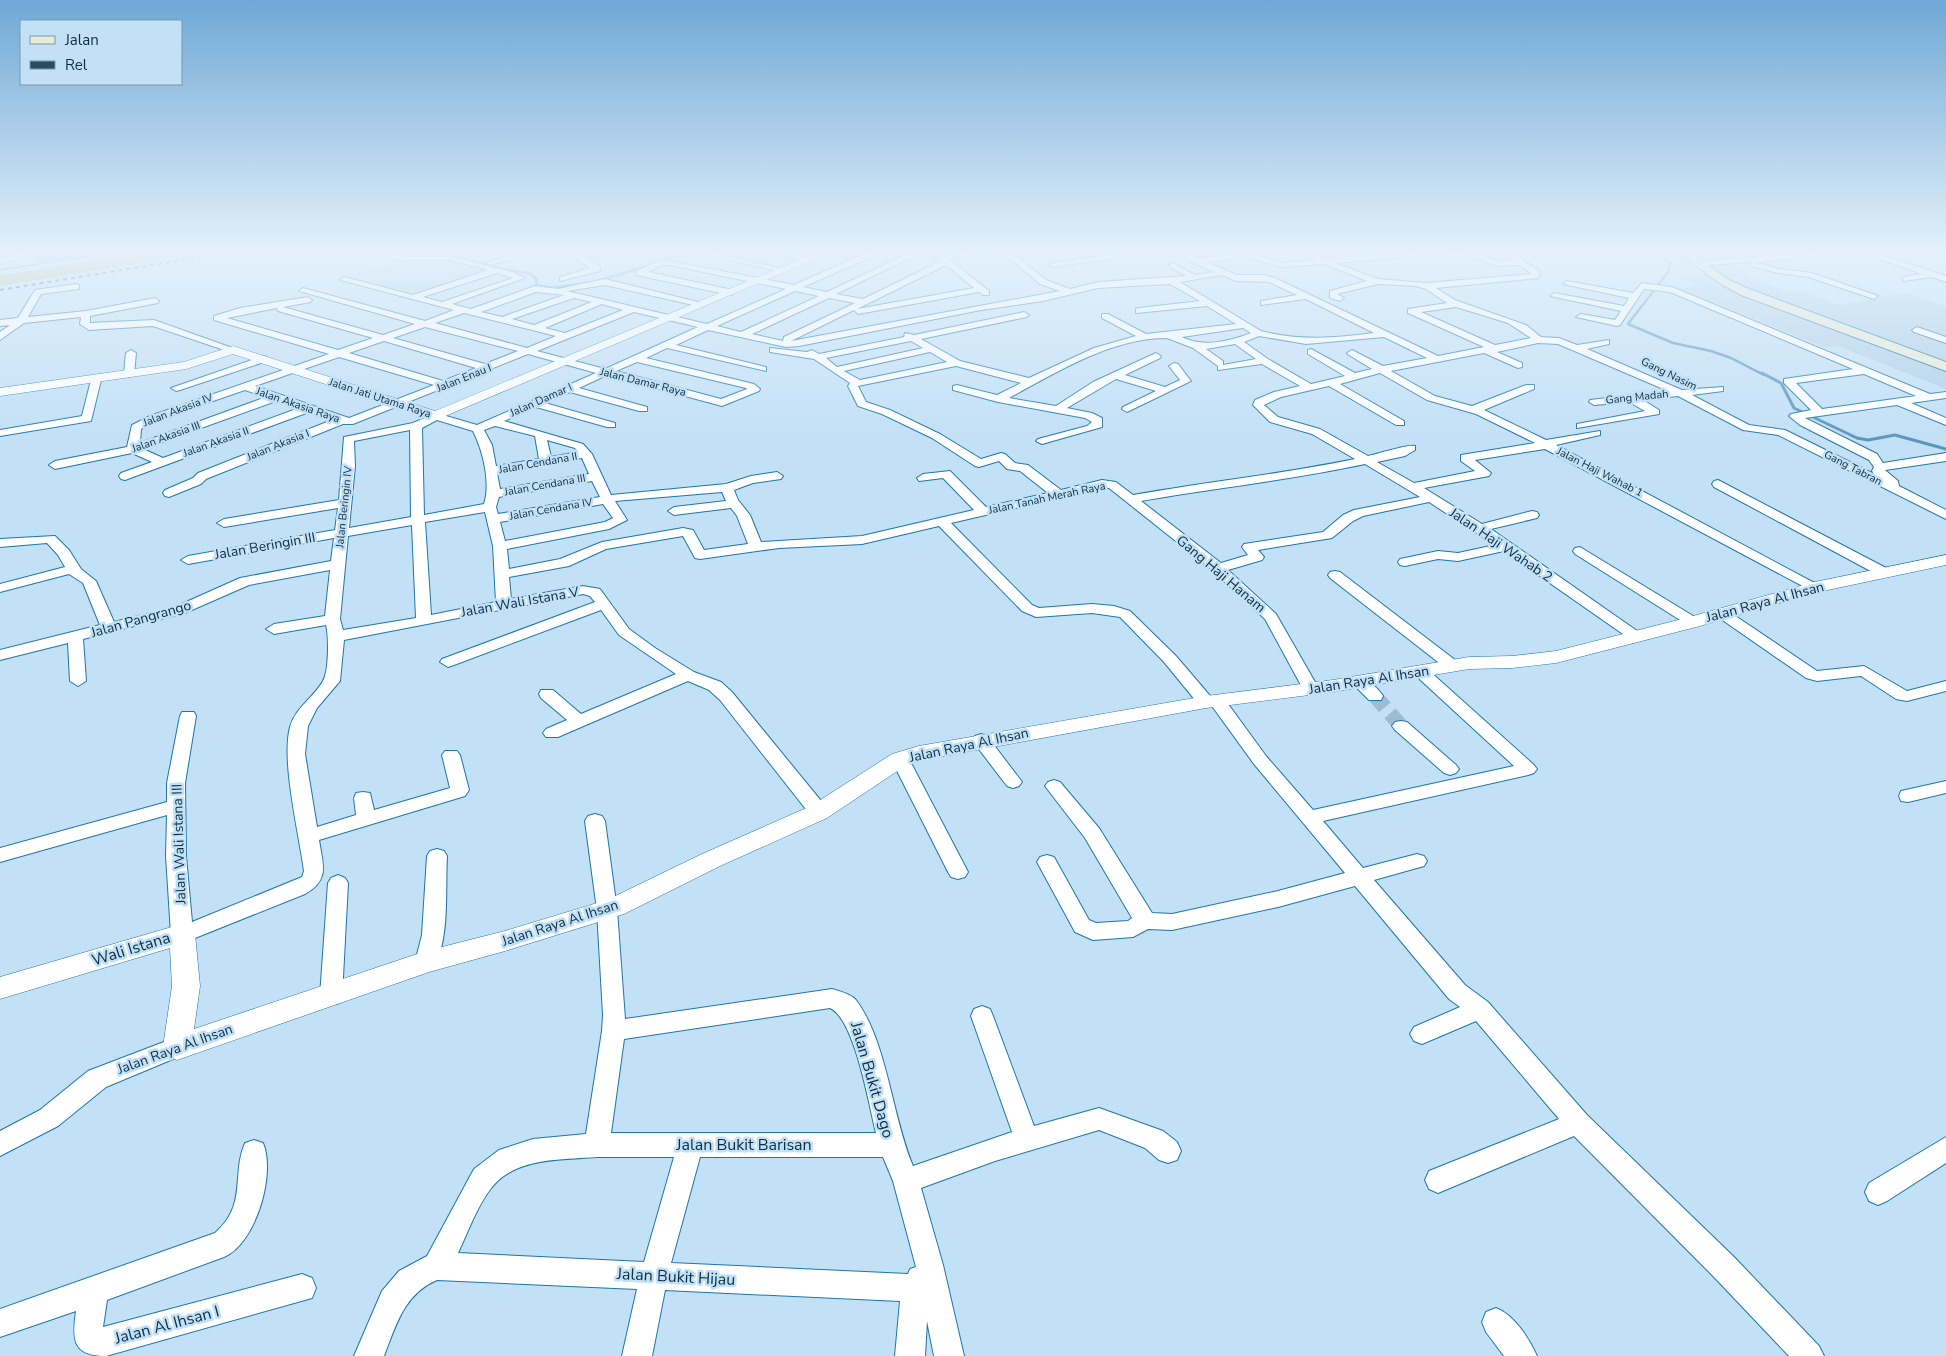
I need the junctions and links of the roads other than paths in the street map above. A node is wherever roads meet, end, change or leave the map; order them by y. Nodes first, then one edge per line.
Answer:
1 (25, 315) edge
2 (72, 315) edge
3 (86, 315) edge
4 (226, 315) edge
5 (264, 315) edge
6 (303, 315) edge
7 (391, 315) edge
8 (453, 315) edge
9 (484, 315) edge
10 (515, 315) edge
11 (567, 315) edge
12 (618, 315) edge
13 (660, 315) edge
14 (677, 315) edge
15 (732, 315) edge
16 (784, 315) edge
17 (836, 315) edge
18 (940, 315) edge
19 (995, 315) edge
20 (1230, 315) edge
21 (1345, 315) edge
22 (1420, 315) edge
23 (1495, 315) edge
24 (1621, 315) edge
25 (1733, 315) edge
26 (1806, 315) edge
27 (1024, 316) dead end
28 (1105, 316) dead end
29 (1581, 317) dead end
30 (671, 318) junction
31 (1001, 319) junction
32 (22, 320) junction
33 (502, 320) junction
34 (826, 320) junction
35 (0, 323) edge
36 (240, 324) junction
37 (422, 324) junction
38 (892, 325) junction
39 (1246, 325) junction
40 (706, 327) junction
41 (535, 328) junction
42 (1917, 330) dead end
43 (693, 333) junction
44 (845, 333) junction
45 (1258, 333) junction
46 (1385, 334) junction
47 (742, 335) junction
48 (1175, 335) junction
49 (567, 336) junction
50 (0, 337) edge
51 (912, 337) junction
52 (1144, 337) junction
53 (382, 338) junction
54 (197, 339) junction
55 (1236, 340) junction
56 (1538, 340) junction
57 (1946, 340) edge
58 (780, 342) junction
59 (1606, 342) dead end
60 (798, 343) junction
61 (666, 345) junction
62 (1193, 345) junction
63 (1575, 348) junction
64 (234, 350) junction
65 (931, 350) junction
66 (1491, 350) junction
67 (528, 352) junction
68 (1311, 352) dead end
69 (131, 353) dead end
70 (339, 353) junction
71 (1352, 353) dead end
72 (1156, 356) dead end
73 (818, 357) junction
74 (634, 358) junction
75 (263, 359) junction
76 (1437, 359) junction
77 (1264, 361) junction
78 (563, 362) junction
79 (956, 363) junction
80 (1518, 365) dead end
81 (1174, 366) dead end
82 (1946, 367) edge
83 (488, 368) junction
84 (762, 369) dead end
85 (292, 370) junction
86 (835, 370) junction
87 (991, 370) junction
88 (1380, 370) junction
89 (1866, 371) junction
90 (605, 372) junction
91 (129, 374) junction
92 (1115, 375) junction
93 (1354, 377) junction
94 (96, 380) junction
95 (856, 382) junction
96 (1030, 382) junction
97 (1331, 383) junction
98 (446, 385) junction
99 (244, 386) junction
100 (1530, 387) dead end
101 (176, 388) dead end
102 (568, 388) junction
103 (1311, 388) junction
104 (1718, 389) dead end
105 (1164, 390) junction
106 (0, 392) edge
107 (1680, 393) junction
108 (1946, 394) edge
109 (1928, 397) junction
110 (273, 398) junction
111 (998, 398) junction
112 (1631, 398) junction
113 (1897, 401) junction
114 (1594, 402) dead end
115 (399, 403) junction
116 (722, 403) joint
117 (533, 404) junction
118 (308, 408) junction
119 (643, 409) dead end
120 (1128, 409) dead end
121 (1057, 410) junction
122 (1473, 410) junction
123 (1810, 413) junction
124 (436, 416) junction
125 (345, 421) junction
126 (493, 422) junction
127 (1946, 422) edge
128 (1400, 423) dead end
129 (611, 425) dead end
130 (416, 426) junction
131 (478, 429) junction
132 (1758, 430) joint
133 (0, 433) edge
134 (540, 434) junction
135 (348, 439) junction
136 (1042, 441) dead end
137 (1546, 445) junction
138 (1411, 448) dead end
139 (133, 449) junction
140 (586, 454) junction
141 (1946, 457) edge
142 (1363, 459) junction
143 (162, 462) junction
144 (546, 462) junction
145 (55, 465) dead end
146 (1880, 467) junction
147 (490, 472) junction
148 (1485, 473) joint
149 (125, 476) dead end
150 (597, 476) junction
151 (777, 476) dead end
152 (923, 478) dead end
153 (1718, 484) dead end
154 (1411, 487) junction
155 (727, 488) junction
156 (169, 493) dead end
157 (1058, 494) junction
158 (1431, 498) junction
159 (607, 499) junction
160 (1131, 499) junction
161 (344, 503) junction
162 (734, 504) junction
163 (493, 507) junction
164 (674, 510) dead end
165 (1946, 510) edge
166 (982, 511) junction
167 (1532, 515) dead end
168 (1946, 515) edge
169 (419, 520) junction
170 (942, 521) junction
171 (224, 523) dead end
172 (1480, 528) junction
173 (341, 532) junction
174 (0, 543) edge
175 (500, 546) junction
176 (1507, 546) junction
177 (756, 547) junction
178 (1580, 551) dead end
179 (188, 560) dead end
180 (1946, 560) edge
181 (1405, 562) dead end
182 (338, 564) junction
183 (1219, 568) junction
184 (72, 569) junction
185 (1883, 572) junction
186 (502, 574) junction
187 (1335, 575) dead end
188 (0, 588) edge
189 (1816, 588) junction
190 (504, 604) junction
191 (605, 604) junction
192 (1723, 614) junction
193 (332, 619) junction
194 (424, 619) junction
195 (1694, 622) junction
196 (109, 628) junction
197 (274, 629) dead end
198 (337, 635) junction
199 (1634, 636) junction
200 (75, 637) junction
201 (0, 655) edge
202 (448, 662) dead end
203 (1453, 666) junction
204 (1420, 671) junction
205 (688, 675) junction
206 (78, 681) dead end
207 (1359, 682) junction
208 (1946, 686) edge
209 (1311, 689) junction
210 (547, 694) dead end
211 (1375, 696) tunnel mouth
212 (1211, 701) junction
213 (188, 716) dead end
214 (578, 721) junction
215 (1402, 726) tunnel mouth
216 (552, 733) dead end
217 (981, 740) junction
218 (451, 755) dead end
219 (900, 759) junction
220 (1450, 769) dead end
221 (1013, 782) dead end
222 (1054, 786) dead end
223 (1946, 788) edge
224 (1908, 796) dead end
225 (363, 798) dead end
226 (176, 806) junction
227 (819, 812) junction
228 (366, 818) junction
229 (1309, 818) junction
230 (595, 821) dead end
231 (309, 836) junction
232 (0, 855) edge
233 (436, 856) dead end
234 (1417, 861) dead end
235 (1047, 862) dead end
236 (958, 872) dead end
237 (1357, 876) junction
238 (338, 883) dead end
239 (611, 908) junction
240 (1146, 920) junction
241 (182, 934) junction
242 (426, 962) junction
243 (0, 988) edge
244 (331, 996) junction
245 (1480, 1009) junction
246 (982, 1016) dead end
247 (614, 1031) junction
248 (1422, 1034) dead end
249 (177, 1047) junction
250 (1578, 1122) junction
251 (1027, 1140) junction
252 (0, 1144) edge
253 (597, 1145) junction
254 (690, 1145) junction
255 (891, 1145) junction
256 (1946, 1149) edge
257 (1168, 1151) dead end
258 (254, 1152) dead end
259 (1438, 1180) dead end
260 (906, 1181) junction
261 (1878, 1192) dead end
262 (437, 1266) junction
263 (654, 1276) junction
264 (922, 1276) junction
265 (302, 1288) dead end
266 (94, 1291) junction
267 (1496, 1322) dead end
268 (0, 1323) edge
269 (1804, 1355) edge
270 (369, 1356) edge
271 (637, 1356) edge
272 (910, 1356) edge
273 (949, 1356) edge
274 (1522, 1356) edge

1 - 32 street
2 - 32 street
3 - 54 street
4 - 36 street
5 - 36 street
6 - 53 street
7 - 37 street, Jalan Damar Raya
8 - 37 street
9 - 33 street
10 - 33 street
11 - 41 street
12 - 49 street, Jalan Enau I
13 - 30 street
14 - 30 street, Jalan Jati Utama Raya
15 - 40 street, Jalan Damar I
16 - 47 street
17 - 34 street
18 - 38 street
19 - 31 street
20 - 39 street
21 - 46 street
22 - 66 street
23 - 56 street
24 - 29 street
25 - 89 street
26 - 82 main road
27 - 31 street
28 - 52 street
30 - 40 street
30 - 78 street, Jalan Jati Utama Raya
31 - 51 street
32 - 35 street
32 - 50 street
33 - 41 street
34 - 44 street
34 - 58 street
36 - 54 street
36 - 70 street
37 - 53 street
37 - 67 street, Jalan Damar Raya
38 - 44 street
38 - 51 street
39 - 45 street
39 - 48 street
40 - 43 street, Jalan Damar I
40 - 47 street
41 - 49 street
42 - 57 street
43 - 61 street, Jalan Damar I
43 - 73 street
44 - 60 street
45 - 46 street
45 - 55 street
46 - 76 street
47 - 58 street
48 - 52 street
48 - 62 street
49 - 67 street, Jalan Enau I
51 - 65 street
51 - 73 street
52 - 96 street
53 - 70 street
53 - 83 street
54 - 64 street
55 - 62 street
55 - 77 street
56 - 63 street, Gang Nasim
56 - 66 street
58 - 60 street
59 - 63 street
60 - 73 street
61 - 74 street, Jalan Damar I
61 - 84 street
62 - 77 street
63 - 107 street, Gang Nasim
64 - 75 street, Jalan Jati Utama Raya
64 - 91 street
65 - 79 street
65 - 86 street
66 - 76 street
66 - 80 street
67 - 78 street, Jalan Damar Raya
67 - 83 street, Jalan Enau I
68 - 93 street
69 - 91 street
70 - 85 street, Jalan Akasia Raya
70 - 98 street
71 - 88 street
72 - 92 street
73 - 86 street
74 - 90 street, Jalan Damar I
74 - 116 street
75 - 85 street, Jalan Jati Utama Raya
75 - 101 street
76 - 88 street
77 - 103 street
78 - 90 street, Jalan Damar Raya
78 - 124 street, Jalan Jati Utama Raya
79 - 87 street
79 - 95 street
81 - 105 street
83 - 98 street, Jalan Enau I
85 - 99 street, Jalan Akasia Raya
85 - 115 street, Jalan Jati Utama Raya
86 - 95 street
87 - 96 street
87 - 111 street
88 - 93 street
88 - 122 street, Jalan Haji Wahab 1
89 - 109 street
89 - 123 street
90 - 102 street, Jalan Damar I
90 - 116 street, Jalan Damar Raya
91 - 94 street
92 - 105 street
92 - 121 street
93 - 97 street
94 - 106 street
94 - 133 street
95 - 157 street
96 - 111 street
97 - 103 street
97 - 128 street
98 - 115 street, Jalan Enau I
99 - 110 street, Jalan Akasia Raya
99 - 139 street, Jalan Akasia IV
100 - 122 street
102 - 117 street, Jalan Damar I
102 - 119 street
103 - 142 street, Jalan Haji Wahab 2
104 - 107 street, Gang Madah
105 - 120 street
107 - 112 street, Gang Madah
107 - 132 street, Gang Nasim
108 - 109 street
109 - 113 street
110 - 118 street, Jalan Akasia Raya
110 - 139 street, Jalan Akasia III
111 - 121 street
112 - 114 street, Gang Madah
112 - 137 street
113 - 123 street
113 - 127 street
115 - 124 street, Jalan Jati Utama Raya
115 - 125 street, Jalan Akasia Raya
117 - 126 street, Jalan Damar I
117 - 129 street
118 - 125 street, Jalan Akasia Raya
118 - 143 street, Jalan Akasia II
121 - 136 street
122 - 137 street, Jalan Haji Wahab 1
123 - 146 street
124 - 130 street
124 - 131 street
125 - 135 street, Jalan Beringin IV
125 - 156 street, Jalan Akasia I
126 - 131 street, Jalan Damar I
126 - 134 street
130 - 135 street
130 - 169 street
131 - 147 street
132 - 168 street, Gang Tabran
134 - 140 street
134 - 144 street
135 - 161 street, Jalan Beringin IV
137 - 148 street
137 - 189 street, Jalan Haji Wahab 1
138 - 142 street
139 - 143 street
139 - 145 street, Jalan Akasia III
140 - 144 street, Jalan Cendana II
140 - 150 street
141 - 146 street
142 - 154 street, Jalan Haji Wahab 2
142 - 160 street
143 - 149 street, Jalan Akasia II
144 - 147 street, Jalan Cendana II
146 - 165 street
147 - 163 street
148 - 154 street
150 - 159 street
150 - 163 street, Jalan Cendana III
151 - 155 street, Jalan Cendana IV
152 - 166 street
153 - 185 street
154 - 158 street, Jalan Haji Wahab 2
155 - 159 street, Jalan Cendana IV
155 - 162 street
157 - 160 street, Jalan Tanah Merah Raya
157 - 166 street, Jalan Tanah Merah Raya
158 - 172 street, Jalan Haji Wahab 2
158 - 183 street
159 - 163 street, Jalan Cendana IV
159 - 175 street
160 - 183 street, Gang Haji Hanam
161 - 171 street
161 - 173 street, Jalan Beringin IV
162 - 164 street
162 - 177 street
163 - 169 street, Jalan Beringin III
163 - 175 street
166 - 170 street, Jalan Tanah Merah Raya
167 - 172 street
169 - 173 street, Jalan Beringin III
169 - 194 street
170 - 177 street, Jalan Tanah Merah Raya
170 - 212 street
172 - 176 street, Jalan Haji Wahab 2
173 - 179 street, Jalan Beringin III
173 - 182 street, Jalan Beringin IV
174 - 184 street
175 - 186 street
176 - 181 street
176 - 199 street, Jalan Haji Wahab 2
177 - 186 street
178 - 195 street
180 - 185 street, Jalan Raya Al Ihsan
182 - 193 street, Jalan Beringin IV
182 - 196 street, Jalan Pangrango
183 - 209 street, Gang Haji Hanam
184 - 188 street
184 - 196 street
185 - 189 street, Jalan Raya Al Ihsan
186 - 190 street
187 - 203 street
189 - 192 street, Jalan Raya Al Ihsan
190 - 191 street, Jalan Wali Istana V
190 - 194 street, Jalan Wali Istana V
191 - 202 street
191 - 205 street, Jalan Wali Istana V
192 - 195 street, Jalan Raya Al Ihsan
192 - 208 street
193 - 197 street
193 - 198 street, Jalan Beringin IV
194 - 198 street, Jalan Wali Istana V
195 - 199 street, Jalan Raya Al Ihsan
196 - 200 street, Jalan Pangrango
198 - 231 street
199 - 203 street, Jalan Raya Al Ihsan
200 - 201 street, Jalan Pangrango
200 - 206 street
203 - 204 street, Jalan Raya Al Ihsan
204 - 207 street, Jalan Raya Al Ihsan
204 - 229 street
205 - 214 street
205 - 227 street, Jalan Wali Istana V
207 - 209 street, Jalan Raya Al Ihsan
207 - 211 street
209 - 212 street, Jalan Raya Al Ihsan
210 - 214 street
212 - 217 street, Jalan Raya Al Ihsan
212 - 229 street
213 - 226 street, Jalan Wali Istana III
214 - 216 street
215 - 220 street
217 - 219 street, Jalan Raya Al Ihsan
217 - 221 street
218 - 228 street
219 - 227 street, Jalan Raya Al Ihsan
219 - 236 street
222 - 240 street
223 - 224 street
225 - 228 street
226 - 232 street
226 - 241 street, Jalan Wali Istana III
227 - 239 street, Jalan Raya Al Ihsan
228 - 231 street
229 - 237 street
230 - 239 street
231 - 241 street
233 - 242 street
234 - 237 street
235 - 240 street
237 - 240 street
237 - 245 street
238 - 244 street
239 - 242 street, Jalan Raya Al Ihsan
239 - 247 street
241 - 243 street, Wali Istana
241 - 249 street, Wali Istana
242 - 244 street, Jalan Raya Al Ihsan
244 - 249 street, Jalan Raya Al Ihsan
245 - 248 street
245 - 250 street
246 - 251 street
247 - 253 street
247 - 255 street, Jalan Bukit Dago
249 - 252 street, Jalan Raya Al Ihsan
250 - 259 street
250 - 269 street
251 - 257 street
251 - 260 street
253 - 254 street, Jalan Bukit Barisan
253 - 262 street, Jalan Bukit Barisan
254 - 255 street, Jalan Bukit Barisan
254 - 263 street
255 - 260 street, Jalan Bukit Dago
256 - 261 street
258 - 266 street
260 - 264 street, Jalan Bukit Dago
262 - 263 street, Jalan Bukit Hijau
262 - 270 street
263 - 264 street, Jalan Bukit Hijau
263 - 271 street
264 - 272 street
264 - 273 street, Jalan Bukit Dago
265 - 266 street, Jalan Al Ihsan I
266 - 268 street
267 - 274 street

